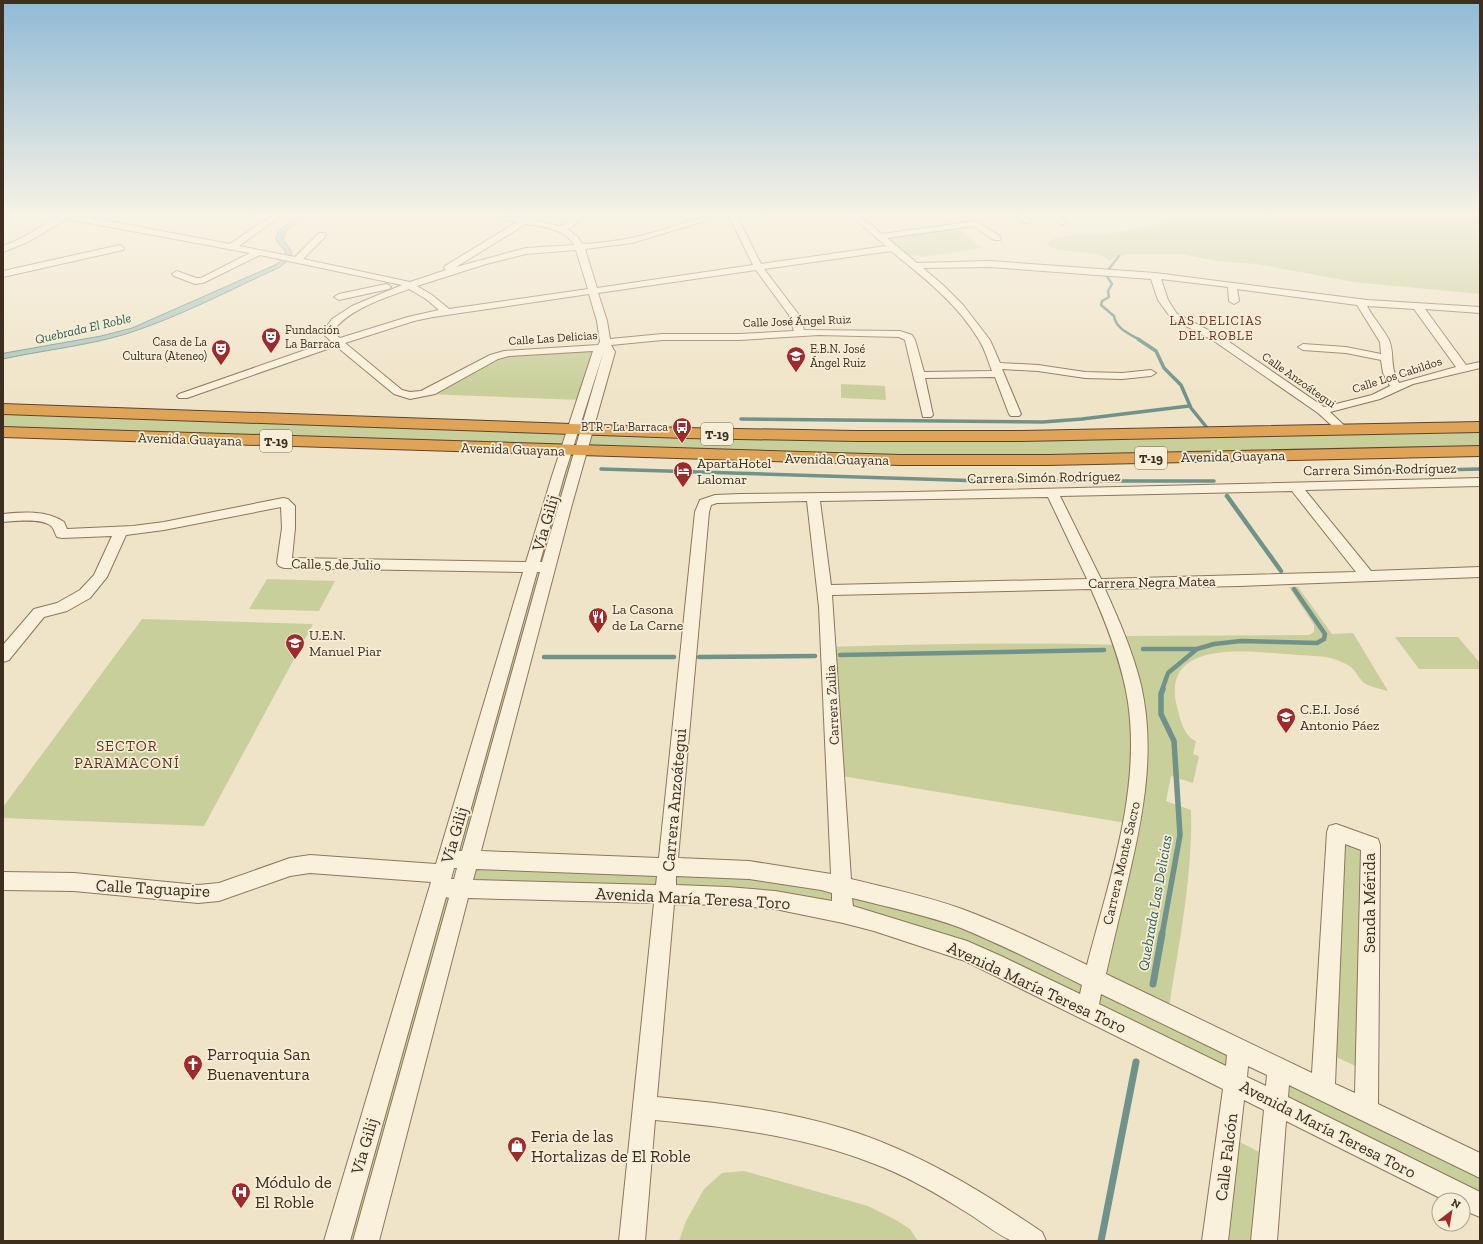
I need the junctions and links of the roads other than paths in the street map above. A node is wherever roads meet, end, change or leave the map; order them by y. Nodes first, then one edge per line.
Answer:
1 (177, 274) dead end
2 (215, 274) edge
3 (360, 274) edge
4 (437, 274) edge
5 (446, 274) edge
6 (588, 274) edge
7 (714, 274) edge
8 (762, 274) edge
9 (924, 274) edge
10 (1128, 274) edge
11 (1155, 276) junction
12 (429, 279) junction
13 (407, 284) junction
14 (1232, 285) junction
15 (592, 291) junction
16 (339, 297) dead end
17 (1234, 301) dead end
18 (1361, 302) junction
19 (1418, 307) junction
20 (1477, 311) edge
21 (447, 312) junction
22 (800, 332) junction
23 (337, 342) junction
24 (605, 345) junction
25 (1303, 347) dead end
26 (1386, 358) junction
27 (1480, 365) edge
28 (1463, 369) junction
29 (997, 370) junction
30 (1151, 372) dead end
31 (918, 375) junction
32 (1396, 387) junction
33 (183, 396) dead end
34 (3, 410) edge
35 (1322, 411) junction
36 (586, 412) junction
37 (1015, 414) dead end
38 (927, 415) dead end
39 (1480, 427) edge
40 (545, 428) junction
41 (580, 429) junction
42 (1343, 430) junction
43 (623, 431) junction
44 (3, 432) edge
45 (1480, 451) edge
46 (567, 456) junction
47 (1480, 482) edge
48 (1296, 486) junction
49 (1052, 492) junction
50 (813, 497) junction
51 (705, 502) joint
52 (3, 518) edge
53 (121, 531) junction
54 (540, 567) junction
55 (1480, 572) edge
56 (1366, 576) junction
57 (1095, 584) junction
58 (824, 590) junction
59 (3, 656) edge
60 (468, 860) junction
61 (667, 866) junction
62 (448, 877) junction
63 (3, 881) edge
64 (842, 886) junction
65 (665, 894) junction
66 (843, 913) junction
67 (1095, 980) junction
68 (1087, 1009) junction
69 (1238, 1049) junction
70 (1279, 1068) junction
71 (1234, 1082) junction
72 (1323, 1089) junction
73 (1276, 1103) junction
74 (645, 1108) junction
75 (1366, 1110) junction
76 (1480, 1166) edge
77 (1480, 1205) edge
78 (337, 1241) edge
79 (366, 1241) edge
80 (632, 1241) edge
81 (1033, 1241) edge
82 (1215, 1241) edge
83 (1264, 1241) edge

1 - 2 street
3 - 13 street
4 - 12 street
5 - 12 street
6 - 15 street
7 - 15 street
8 - 22 street
9 - 29 street
10 - 11 street
11 - 14 street
11 - 35 street, Calle Anzoátegui
12 - 13 street
13 - 16 street
13 - 21 street
13 - 23 street
14 - 17 street
14 - 18 street
15 - 21 street
15 - 24 street
18 - 19 street
18 - 26 street
19 - 20 street
19 - 28 street
21 - 23 street
22 - 24 street, Calle José Ángel Ruiz
22 - 31 street, Calle José Ángel Ruiz
23 - 24 street, Calle Las Delicias
23 - 33 street
24 - 36 street, Vía Gilij
25 - 26 street
26 - 32 street
27 - 28 street, Calle Los Cabildos
28 - 32 street, Calle Los Cabildos
29 - 30 street
29 - 31 street
29 - 37 street
31 - 38 street, Calle José Ángel Ruiz
32 - 35 street, Calle Los Cabildos
34 - 40 highway, Avenida Guayana / T-19
35 - 42 street, Calle Anzoátegui
36 - 40 highway, T-19
36 - 41 street, Vía Gilij
36 - 43 highway
39 - 42 highway, Avenida Guayana / T-19
40 - 41 highway, Avenida Guayana / T-19
41 - 43 highway, Avenida Guayana / T-19
41 - 46 street, Vía Gilij
42 - 43 highway, Avenida Guayana / T-19
44 - 46 highway, Avenida Guayana / T-19
45 - 46 highway, Avenida Guayana / T-19
46 - 54 street, Vía Gilij
47 - 48 street, Carrera Simón Rodríguez
48 - 49 street, Carrera Simón Rodríguez
48 - 56 street
49 - 50 street, Carrera Simón Rodríguez
49 - 57 street, Carrera Monte Sacro
50 - 51 street, Carrera Simón Rodríguez
50 - 58 street, Carrera Zulia
51 - 61 street, Carrera Anzoátegui
52 - 53 street, Calle 5 de Julio
53 - 54 street, Calle 5 de Julio
53 - 59 street
54 - 60 street, Vía Gilij
54 - 62 street, Vía Gilij
55 - 56 street, Carrera Negra Matea
56 - 57 street, Carrera Negra Matea
57 - 58 street, Carrera Negra Matea
57 - 67 street, Carrera Monte Sacro
58 - 64 street, Carrera Zulia
60 - 61 street, Avenida María Teresa Toro
60 - 62 street, Vía Gilij
60 - 62 street, Avenida María Teresa Toro
61 - 64 street, Avenida María Teresa Toro
61 - 65 street, Carrera Anzoátegui
62 - 63 street, Calle Taguapire
62 - 65 street, Avenida María Teresa Toro
62 - 78 street, Vía Gilij
62 - 79 street, Vía Gilij
64 - 66 street, Carrera Zulia
64 - 67 street, Avenida María Teresa Toro
65 - 66 street, Avenida María Teresa Toro
65 - 74 street, Carrera Anzoátegui
66 - 68 street, Avenida María Teresa Toro
67 - 68 street, Carrera Monte Sacro
67 - 69 street, Avenida María Teresa Toro
68 - 71 street, Avenida María Teresa Toro
69 - 70 street, Avenida María Teresa Toro
69 - 71 street, Calle Falcón
70 - 72 street, Avenida María Teresa Toro
70 - 73 street
71 - 73 street, Avenida María Teresa Toro
71 - 82 street, Calle Falcón
72 - 75 street, Avenida María Teresa Toro
72 - 75 street, Senda Mérida
73 - 77 street, Avenida María Teresa Toro
73 - 83 street
74 - 80 street, Carrera Anzoátegui
74 - 81 street
75 - 76 street, Avenida María Teresa Toro

